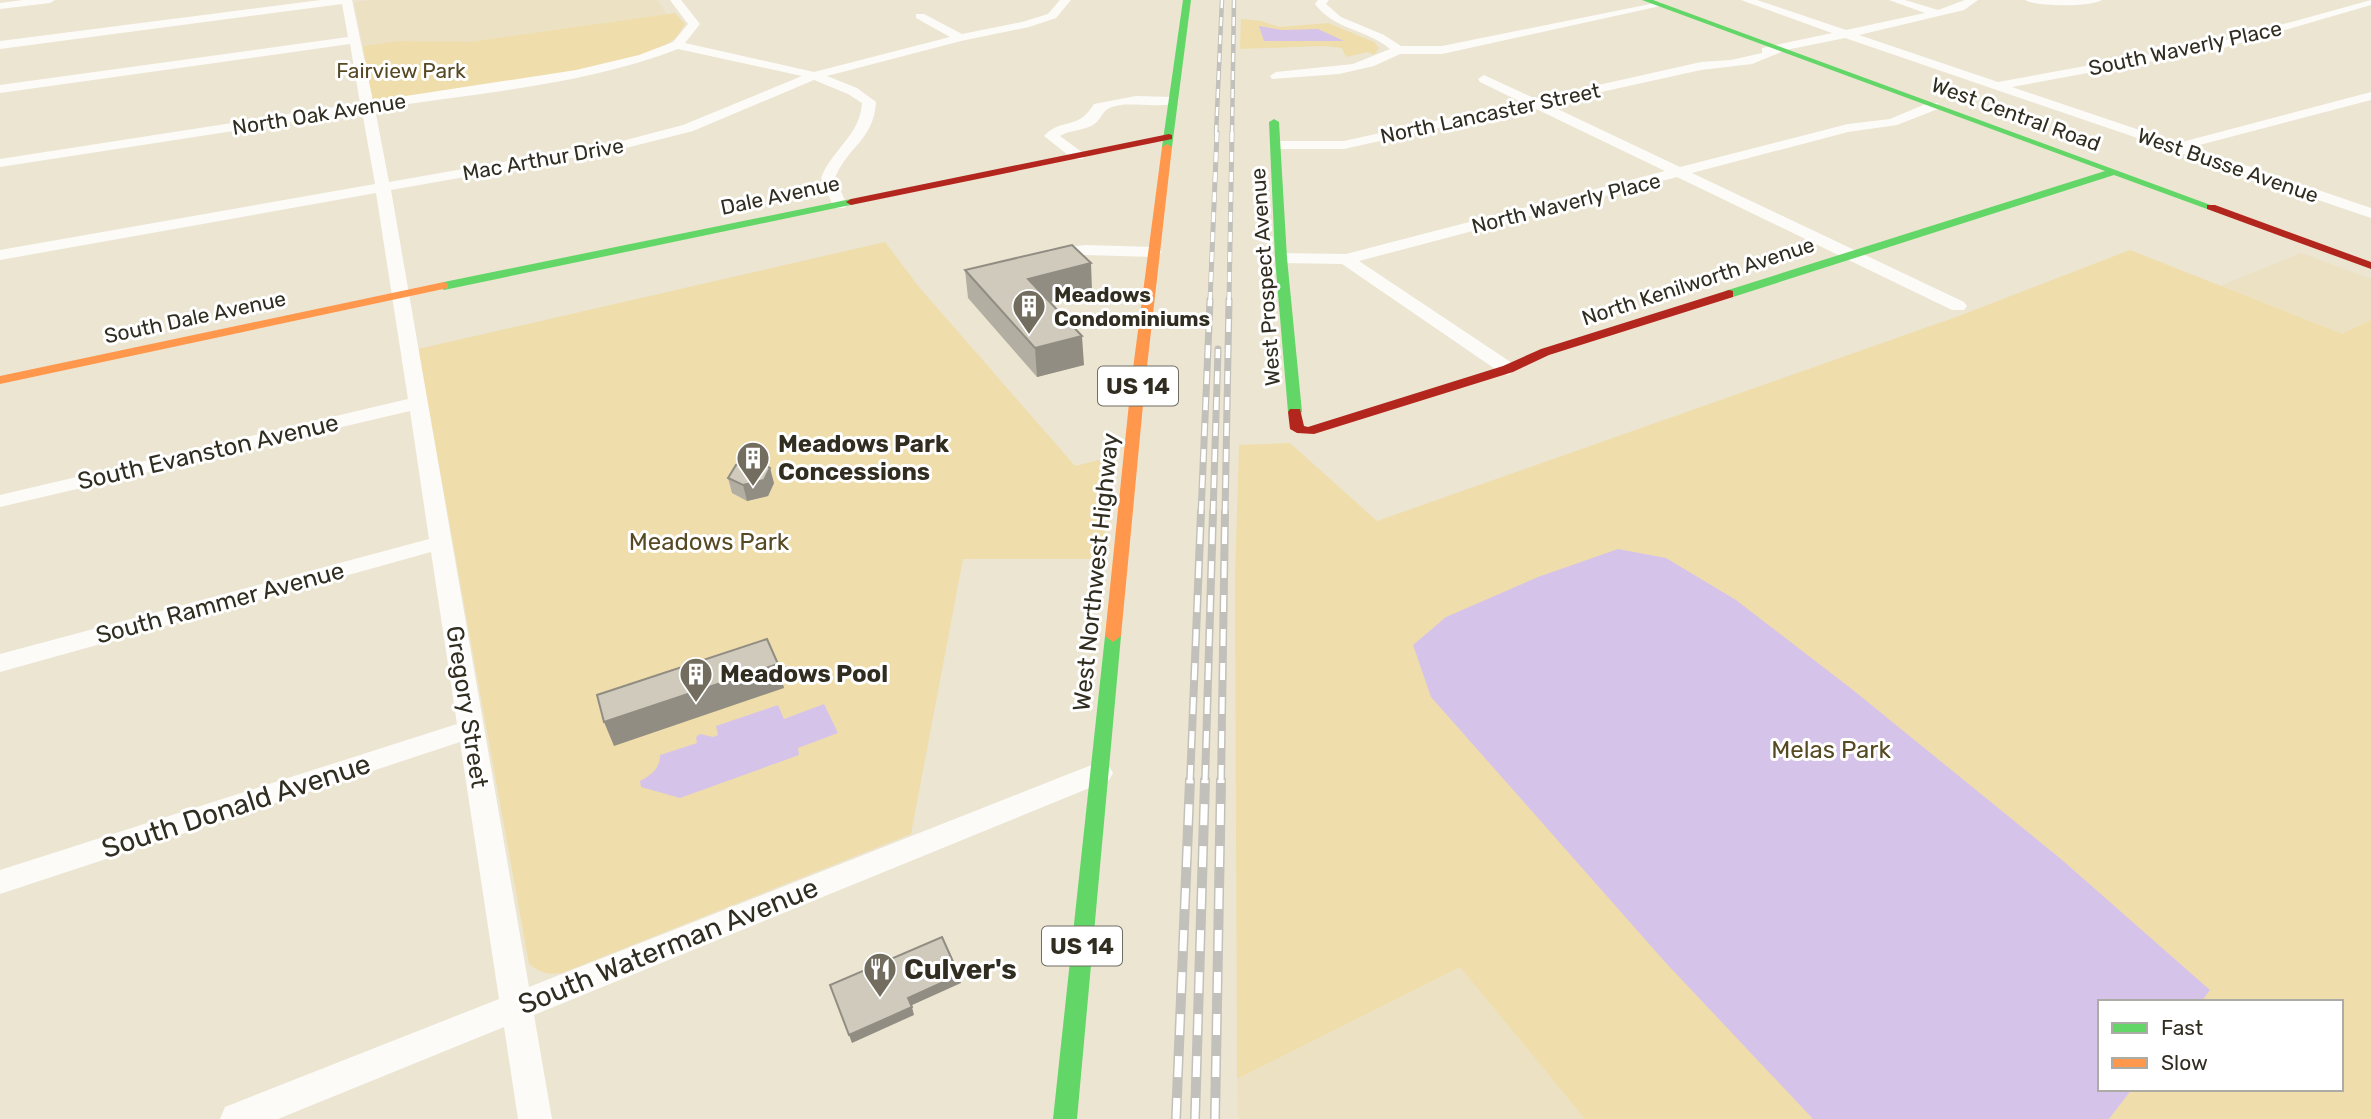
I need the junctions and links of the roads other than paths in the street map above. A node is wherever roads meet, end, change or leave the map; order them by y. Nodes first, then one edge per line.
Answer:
1 (50, 0) edge
2 (347, 0) edge
3 (675, 0) edge
4 (1066, 0) edge
5 (1187, 0) edge
6 (1324, 0) edge
7 (1746, 0) edge
8 (1894, 0) edge
9 (1973, 0) edge
10 (2030, 0) edge
11 (2096, 0) edge
12 (1653, 2) edge
13 (2371, 2) edge
14 (0, 6) edge
15 (18, 6) edge
16 (1938, 14) junction
17 (920, 16) dead end
18 (1847, 34) junction
19 (960, 38) junction
20 (355, 40) junction
21 (2, 41) edge
22 (677, 45) junction
23 (1398, 50) junction
24 (1780, 50) junction
25 (813, 76) junction
26 (1276, 76) dead end
27 (1484, 79) dead end
28 (1997, 85) junction
29 (0, 89) edge
30 (2371, 96) edge
31 (1173, 101) junction
32 (1536, 103) junction
33 (367, 106) junction
34 (1933, 106) junction
35 (1274, 122) dead end
36 (1168, 137) junction
37 (1277, 145) junction
38 (2178, 147) junction
39 (1077, 156) junction
40 (0, 163) edge
41 (2113, 172) junction
42 (1682, 173) junction
43 (383, 187) junction
44 (839, 205) junction
45 (2371, 214) edge
46 (1154, 252) junction
47 (0, 255) edge
48 (1852, 255) junction
49 (1032, 258) edge
50 (1281, 258) junction
51 (1346, 259) junction
52 (2371, 266) edge
53 (399, 295) junction
54 (1958, 306) dead end
55 (1508, 369) junction
56 (0, 380) edge
57 (417, 403) junction
58 (1297, 429) joint
59 (0, 501) edge
60 (440, 543) junction
61 (0, 663) edge
62 (471, 729) junction
63 (1099, 773) junction
64 (0, 882) edge
65 (517, 1007) junction
66 (237, 1119) edge
67 (535, 1119) edge
68 (1065, 1119) edge

1 - 15 street
2 - 20 street, Gregory Street
2 - 21 street
3 - 22 street
4 - 19 street, Mac Arthur Drive
5 - 31 street, West Northwest Highway / US 14
6 - 23 street
7 - 18 street, West Busse Avenue
8 - 16 street
9 - 16 street, North Lancaster Street
10 - 11 street
12 - 23 street
12 - 24 street, West Central Road
13 - 28 street, South Waverly Place
14 - 15 street
16 - 18 street, North Lancaster Street
17 - 19 street
18 - 24 street, North Lancaster Street
18 - 28 street, West Busse Avenue
19 - 25 street, Mac Arthur Drive
20 - 29 street
20 - 33 street, Gregory Street
22 - 25 street
22 - 33 street, North Oak Avenue
23 - 26 street
24 - 32 street, North Lancaster Street
24 - 34 street, West Central Road
25 - 43 street, Mac Arthur Drive
25 - 44 street
27 - 32 street
28 - 38 street, West Busse Avenue
30 - 38 street
31 - 36 street, West Northwest Highway / US 14
31 - 39 street
32 - 37 street, North Lancaster Street
32 - 42 street
33 - 40 street, North Oak Avenue
33 - 43 street, Gregory Street
34 - 41 street, West Central Road
34 - 42 street, North Waverly Place
35 - 37 street, West Prospect Avenue
36 - 39 street, Dale Avenue
36 - 46 street, West Northwest Highway / US 14
37 - 50 street, West Prospect Avenue
38 - 45 street, West Busse Avenue
39 - 44 street, Dale Avenue
41 - 48 street, North Kenilworth Avenue
41 - 52 street, West Central Road
42 - 48 street
42 - 51 street, North Waverly Place
43 - 47 street, Mac Arthur Drive
43 - 53 street, Gregory Street
44 - 53 street, Dale Avenue
46 - 49 street
46 - 63 street, West Northwest Highway / US 14
48 - 54 street
48 - 55 street, North Kenilworth Avenue
50 - 51 street, North Waverly Place
50 - 58 street, West Prospect Avenue
51 - 55 street
53 - 56 street, South Dale Avenue
53 - 57 street, Gregory Street
55 - 58 street, North Kenilworth Avenue
57 - 59 street, South Evanston Avenue
57 - 60 street, Gregory Street
60 - 61 street, South Rammer Avenue
60 - 62 street, Gregory Street
62 - 64 street, South Donald Avenue
62 - 65 street, Gregory Street
63 - 65 street, South Waterman Avenue
63 - 68 street, US 14
65 - 66 street, South Waterman Avenue
65 - 67 street, Gregory Street

